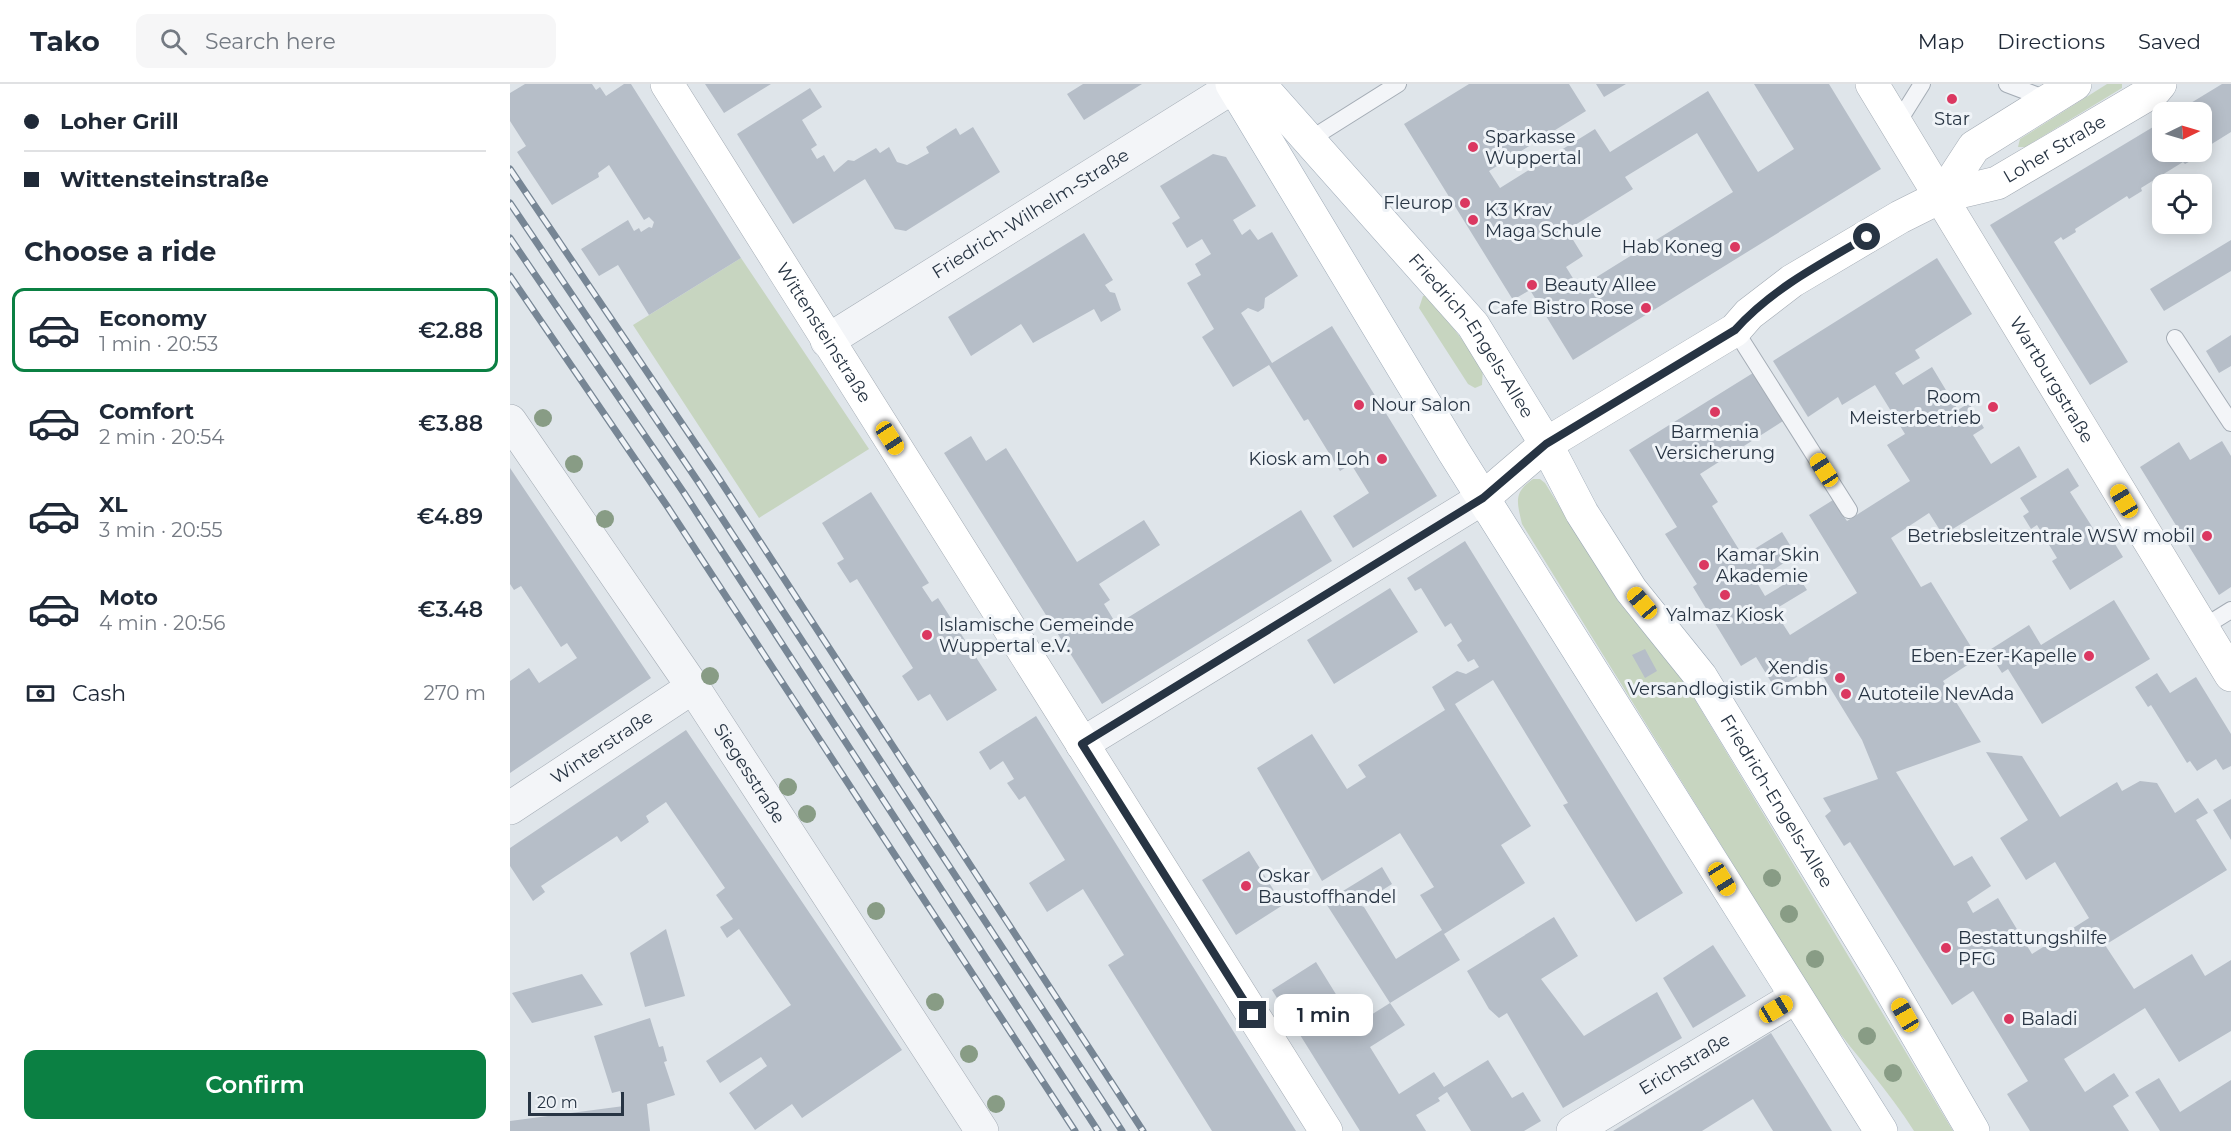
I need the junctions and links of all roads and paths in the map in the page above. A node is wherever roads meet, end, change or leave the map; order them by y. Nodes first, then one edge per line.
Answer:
1 (668, 84) edge
2 (1398, 84) edge
3 (1872, 84) edge
4 (1922, 84) edge
5 (2007, 84) edge
6 (2160, 84) edge
7 (1241, 85) edge
8 (2062, 92) edge
9 (1897, 124) junction
10 (1310, 140) junction
11 (1942, 196) junction
12 (1735, 330) junction
13 (2175, 339) dead end
14 (828, 341) junction
15 (510, 421) edge
16 (2231, 423) edge
17 (1546, 444) junction
18 (1483, 498) junction
19 (1849, 510) dead end
20 (2231, 610) edge
21 (2202, 628) junction
22 (2231, 675) edge
23 (693, 687) junction
24 (1082, 744) junction
25 (510, 808) edge
26 (1796, 997) junction
27 (982, 1131) edge
28 (1326, 1131) edge
29 (1573, 1131) edge
30 (1881, 1131) edge
31 (1973, 1131) edge

1 - 14 main road, Wittensteinstraße
2 - 10 lane
3 - 9 main road, Wartburgstraße
4 - 9 lane
5 - 8 lane
6 - 11 main road, Loher Straße
7 - 10 main road, Friedrich-Engels-Allee
7 - 14 street, Friedrich-Wilhelm-Straße
7 - 18 main road
8 - 11 main road
9 - 11 main road, Wartburgstraße
10 - 17 main road, Friedrich-Engels-Allee
11 - 12 main road, Loher Straße
11 - 21 main road, Wartburgstraße
12 - 17 main road, Loher Straße
12 - 19 lane
13 - 16 lane
14 - 24 main road, Wittensteinstraße
15 - 23 street, Siegesstraße
17 - 18 main road, Loher Straße
17 - 31 main road, Friedrich-Engels-Allee
18 - 24 street
18 - 26 main road
20 - 21 lane
21 - 22 main road, Wartburgstraße
23 - 25 street, Winterstraße
23 - 27 street, Siegesstraße
24 - 28 main road, Wittensteinstraße
26 - 29 street, Erichstraße
26 - 30 main road

